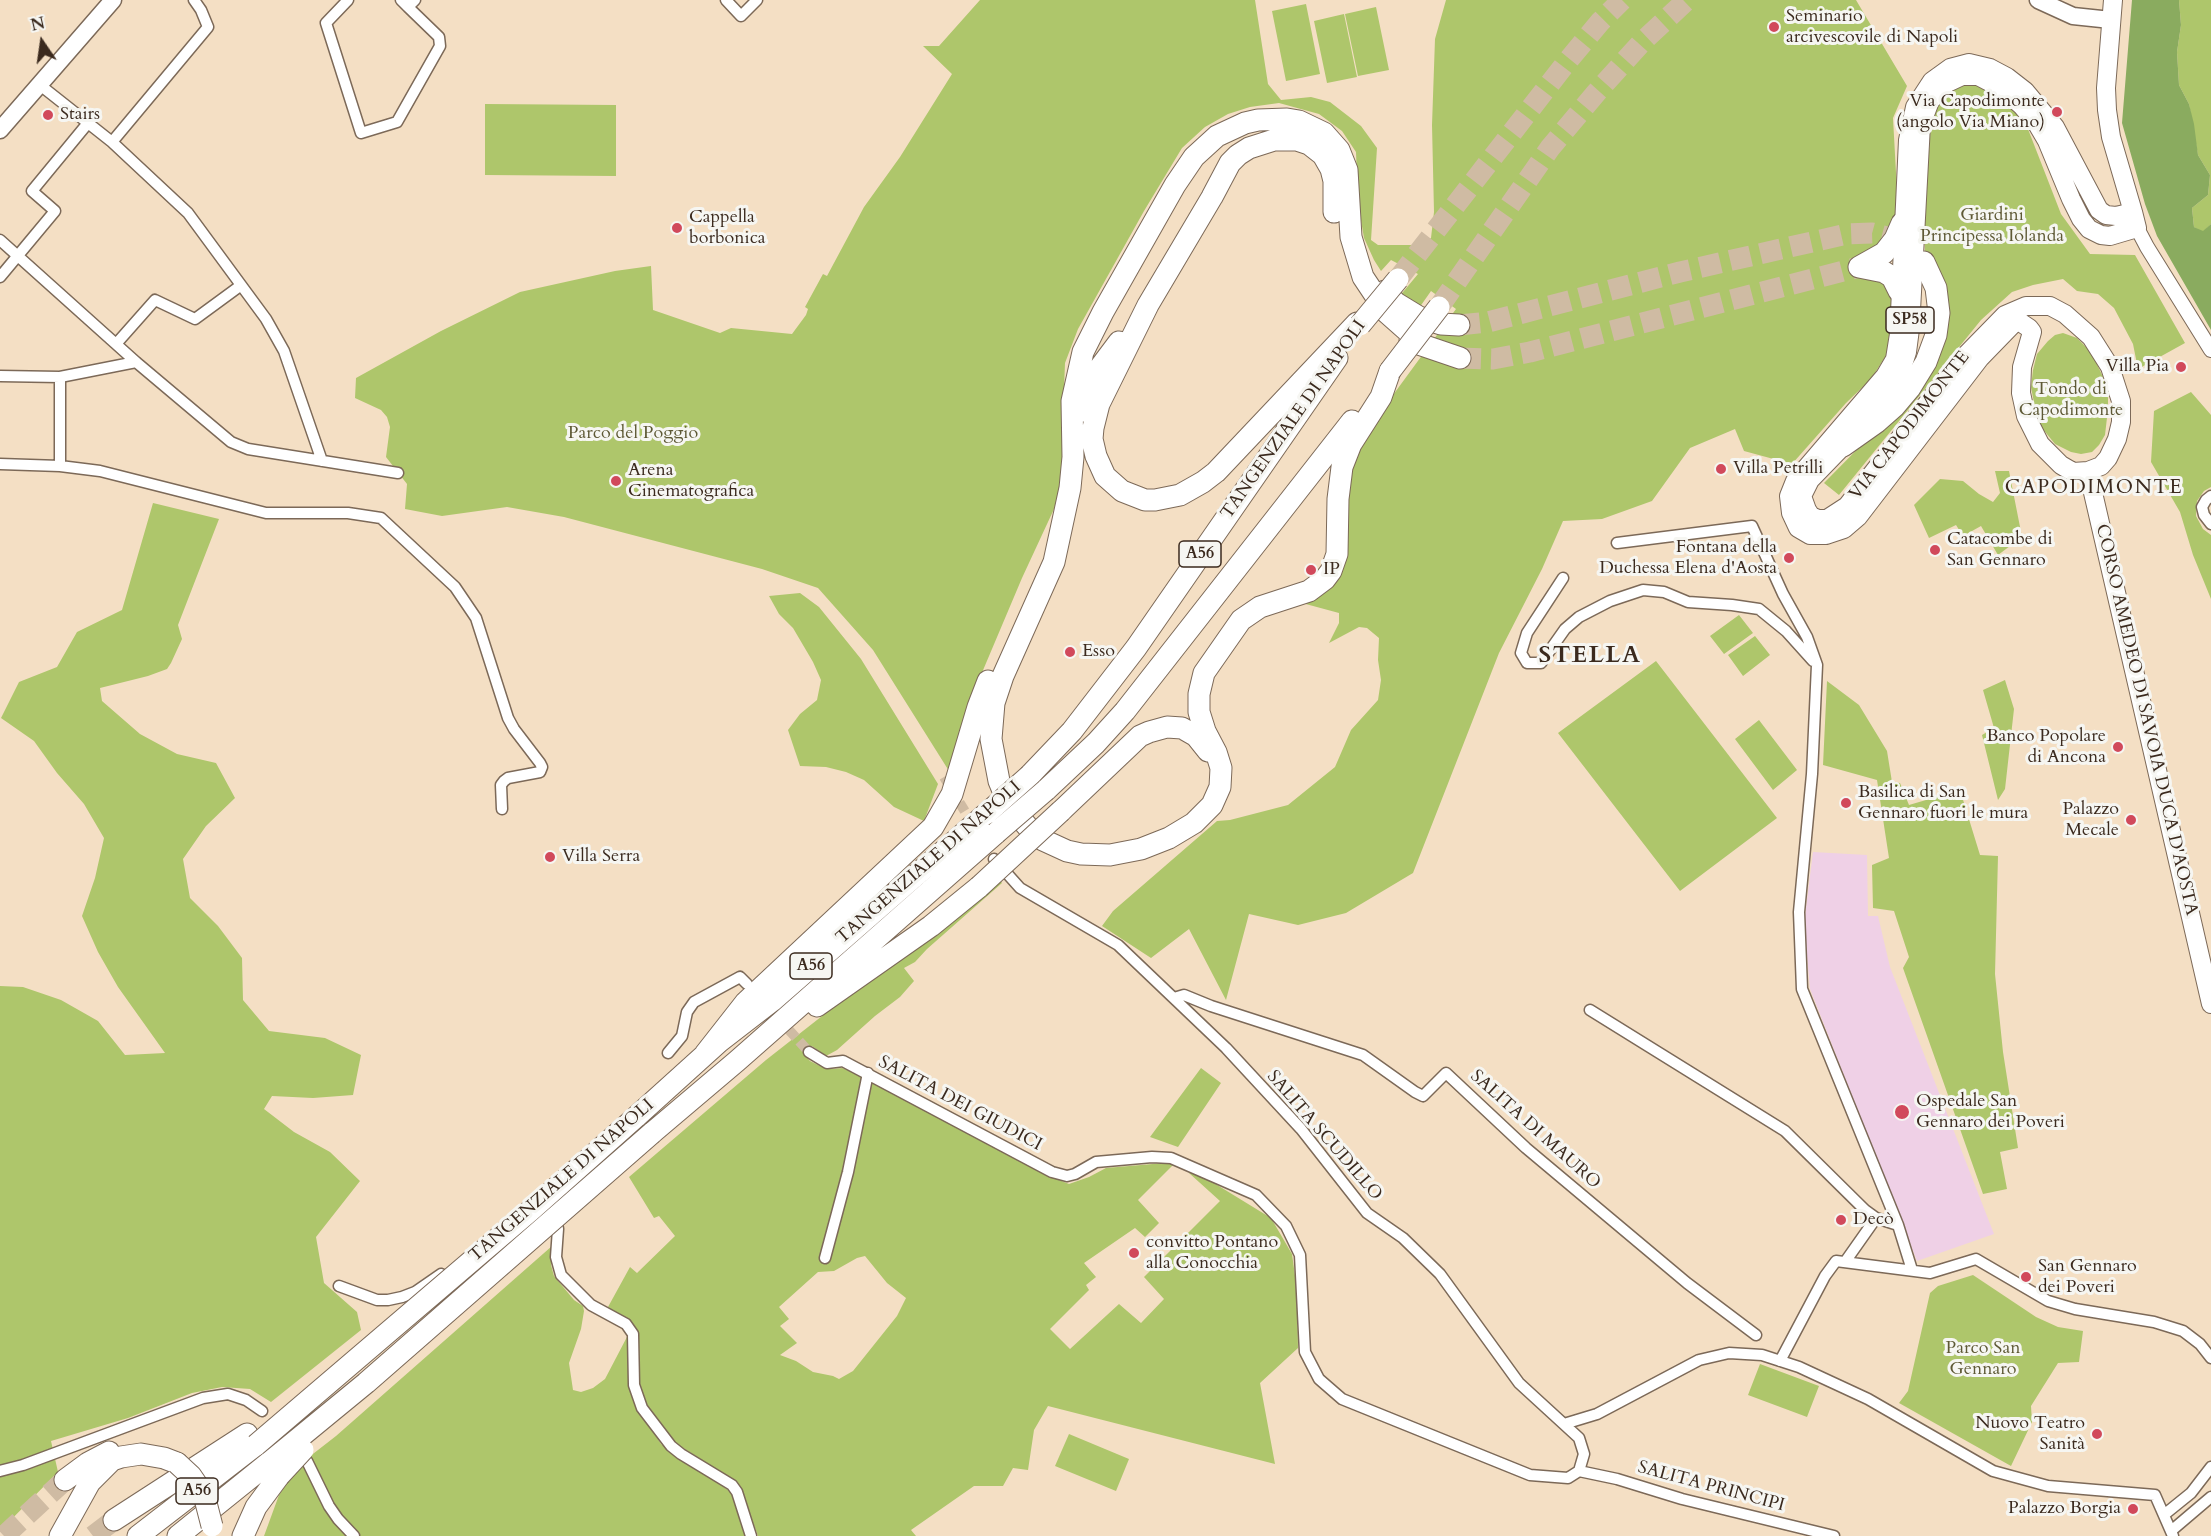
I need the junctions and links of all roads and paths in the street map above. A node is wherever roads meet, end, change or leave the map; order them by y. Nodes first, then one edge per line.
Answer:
1 (113, 0) edge
2 (194, 0) edge
3 (348, 0) edge
4 (726, 0) edge
5 (758, 0) edge
6 (2038, 0) edge
7 (2113, 0) edge
8 (408, 2) edge
9 (2111, 20) junction
10 (40, 85) junction
11 (88, 123) junction
12 (0, 130) edge
13 (112, 142) junction
14 (1348, 197) junction
15 (2135, 220) junction
16 (1902, 223) junction
17 (0, 240) edge
18 (18, 256) junction
19 (1924, 262) tunnel mouth
20 (0, 277) edge
21 (1398, 279) tunnel mouth
22 (240, 286) junction
23 (1899, 291) junction
24 (1148, 305) junction
25 (1439, 307) tunnel mouth
26 (2010, 319) junction
27 (1358, 324) junction
28 (1459, 324) tunnel mouth
29 (116, 344) junction
30 (1422, 344) junction
31 (2211, 350) edge
32 (1460, 358) tunnel mouth
33 (136, 362) junction
34 (1390, 371) junction
35 (0, 376) edge
36 (60, 377) junction
37 (1300, 409) junction
38 (314, 438) junction
39 (1843, 446) junction
40 (301, 457) junction
41 (1251, 460) dead end
42 (322, 461) junction
43 (0, 464) edge
44 (60, 466) junction
45 (2088, 471) junction
46 (398, 473) dead end
47 (1070, 488) junction
48 (2211, 496) edge
49 (2211, 524) edge
50 (1617, 543) dead end
51 (1563, 578) dead end
52 (1817, 665) junction
53 (502, 810) dead end
54 (994, 859) dead end
55 (747, 984) dead end
56 (1174, 998) junction
57 (2211, 1004) edge
58 (1590, 1010) dead end
59 (809, 1052) tunnel mouth
60 (668, 1053) dead end
61 (705, 1054) junction
62 (737, 1061) junction
63 (868, 1073) junction
64 (1876, 1218) junction
65 (1898, 1225) junction
66 (825, 1258) dead end
67 (1841, 1262) junction
68 (1912, 1270) junction
69 (339, 1286) dead end
70 (1756, 1335) dead end
71 (2211, 1358) edge
72 (1780, 1361) junction
73 (262, 1411) dead end
74 (1564, 1424) junction
75 (251, 1440) junction
76 (307, 1461) dead end
77 (177, 1463) junction
78 (2211, 1467) edge
79 (275, 1468) junction
80 (0, 1471) edge
81 (1579, 1471) junction
82 (65, 1480) tunnel mouth
83 (2211, 1497) edge
84 (2165, 1514) junction
85 (114, 1520) tunnel mouth
86 (212, 1533) edge
87 (2172, 1534) edge
88 (60, 1536) edge
89 (138, 1536) edge
90 (178, 1536) edge
91 (243, 1536) edge
92 (354, 1536) edge
93 (751, 1536) edge
94 (1834, 1536) edge

1 - 10 main road
2 - 13 street
3 - 8 street
4 - 5 street
6 - 9 main road
7 - 9 main road
9 - 15 main road
10 - 11 street
10 - 12 main road
11 - 13 street
11 - 18 street
13 - 22 street
14 - 28 highway
14 - 30 highway
14 - 47 highway
15 - 16 main road, VIA CAPODIMONTE / SP58
15 - 31 street
15 - 39 main road, VIA CAPODIMONTE / SP58
16 - 23 main road, VIA CAPODIMONTE / SP58
16 - 23 highway
17 - 18 street
18 - 20 street
18 - 29 street
19 - 39 highway
21 - 27 highway, bridge
22 - 29 street
22 - 38 street
23 - 26 main road, VIA CAPODIMONTE / SP58
24 - 27 highway
24 - 30 highway
24 - 62 highway, bridge
25 - 34 highway, TANGENZIALE DI NAPOLI / A56, bridge
26 - 39 main road, VIA CAPODIMONTE / SP58
26 - 45 main road
26 - 45 main road, SP58
27 - 37 highway, TANGENZIALE DI NAPOLI / A56
29 - 33 street
30 - 32 highway
33 - 36 street
33 - 40 street
34 - 47 highway
34 - 62 highway, TANGENZIALE DI NAPOLI / A56, bridge
35 - 36 street
36 - 44 street
37 - 41 highway
37 - 61 highway, TANGENZIALE DI NAPOLI / A56, bridge
38 - 40 street
38 - 42 street
40 - 42 street
42 - 46 street
43 - 44 street
44 - 53 street
45 - 57 main road, CORSO AMEDEO DI SAVOIA DUCA D'AOSTA
47 - 61 highway
48 - 49 street
50 - 52 street
51 - 52 street
52 - 65 street
54 - 56 street, SALITA SCUDILLO
55 - 60 street
56 - 70 street, SALITA DI MAURO
56 - 74 street, SALITA SCUDILLO
58 - 64 street
59 - 63 street, SALITA DEI GIUDICI
61 - 75 highway, TANGENZIALE DI NAPOLI / A56, bridge
62 - 79 highway, TANGENZIALE DI NAPOLI / A56, bridge
63 - 66 street
63 - 81 street, SALITA DEI GIUDICI
64 - 65 street
64 - 67 street
65 - 68 street
67 - 68 street
67 - 72 street
68 - 71 street
69 - 93 street
72 - 74 street
72 - 84 street
73 - 80 street
74 - 81 street, SALITA SCUDILLO
75 - 85 highway
75 - 89 highway, A56
76 - 92 street
77 - 82 highway
77 - 86 highway, bridge
77 - 88 highway
78 - 84 street
79 - 90 highway, A56
79 - 91 highway
81 - 94 street, SALITA PRINCIPI
83 - 87 street
84 - 87 street

